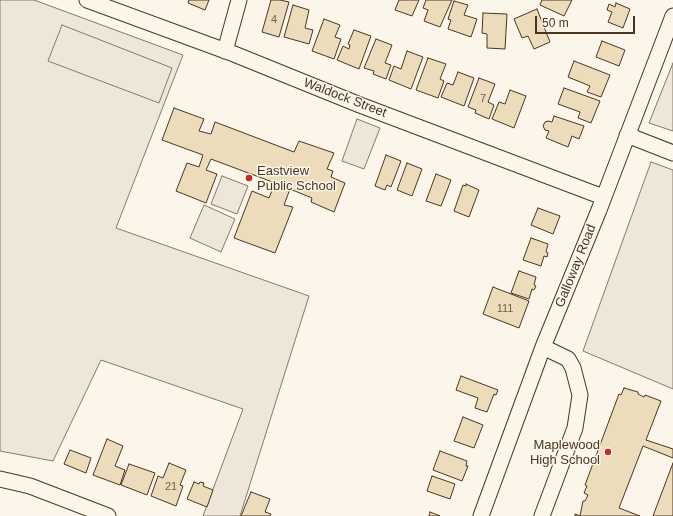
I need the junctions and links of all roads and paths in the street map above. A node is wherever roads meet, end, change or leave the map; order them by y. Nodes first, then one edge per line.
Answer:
1 (87, 0) edge
2 (239, 0) edge
3 (673, 16) edge
4 (225, 51) junction
5 (627, 135) junction
6 (673, 153) edge
7 (603, 197) junction
8 (543, 347) junction
9 (0, 479) edge
10 (108, 516) edge
11 (481, 516) edge
12 (542, 516) edge

1 - 4 street, Waldock Street
2 - 4 street
3 - 5 street, Galloway Road
4 - 7 street, Waldock Street
5 - 6 street
5 - 7 street, Galloway Road
7 - 8 street, Galloway Road
8 - 11 street, Galloway Road
8 - 12 street
9 - 10 street

